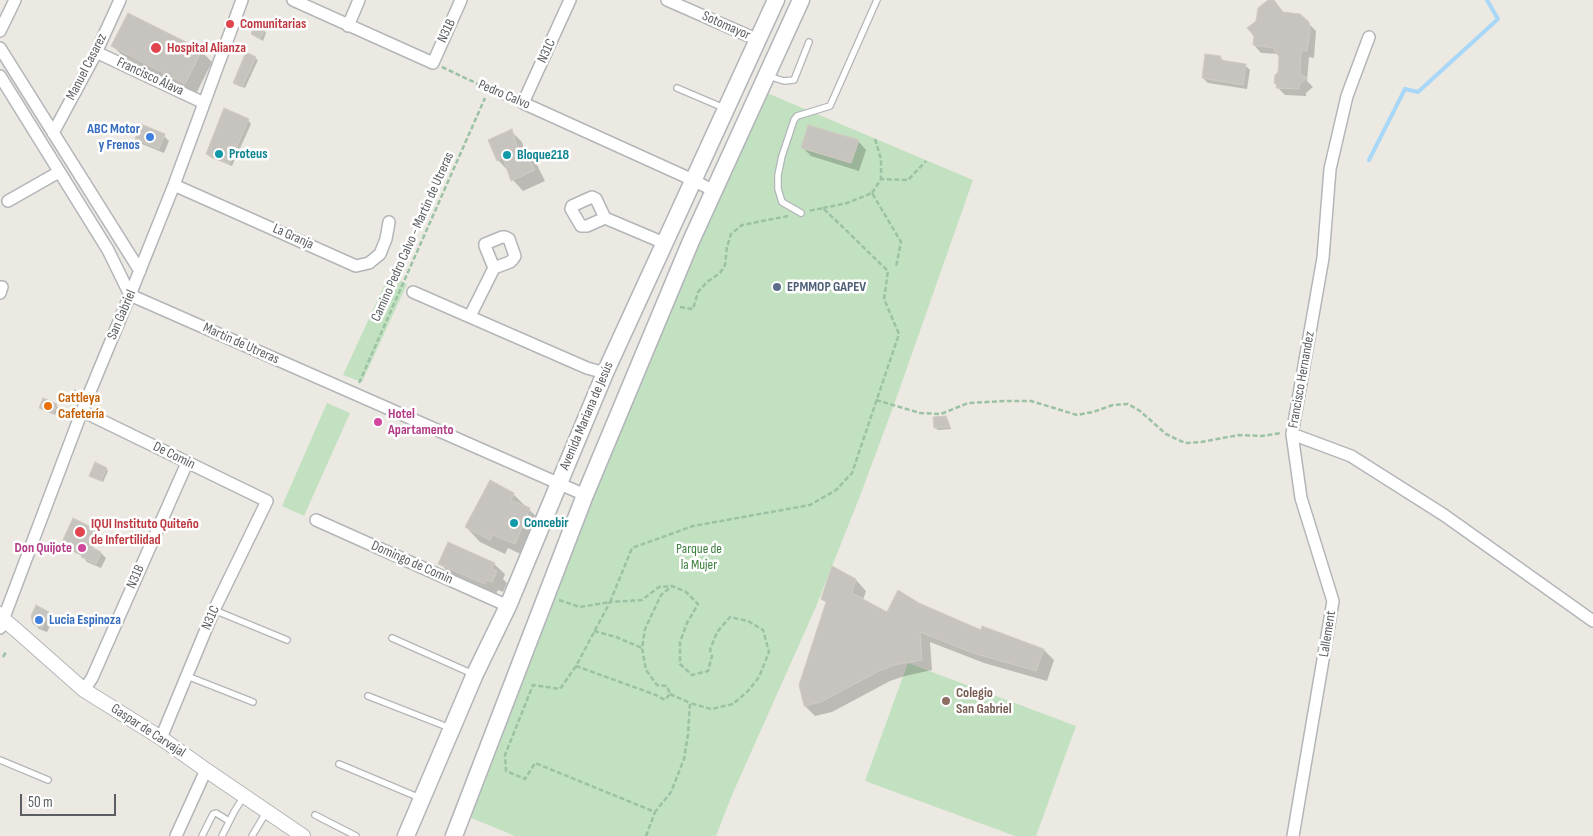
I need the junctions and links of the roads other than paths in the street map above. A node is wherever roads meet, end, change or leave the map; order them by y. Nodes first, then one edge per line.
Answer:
1 (15, 0) edge
2 (120, 0) edge
3 (242, 0) edge
4 (293, 0) edge
5 (359, 0) edge
6 (461, 0) edge
7 (570, 0) edge
8 (667, 0) edge
9 (776, 0) edge
10 (802, 0) edge
11 (877, 0) edge
12 (348, 26) junction
13 (0, 31) edge
14 (1368, 37) dead end
15 (758, 40) junction
16 (809, 42) dead end
17 (0, 48) edge
18 (96, 52) junction
19 (0, 76) edge
20 (767, 76) junction
21 (677, 88) dead end
22 (490, 89) road end
23 (204, 102) junction
24 (524, 103) junction
25 (726, 109) junction
26 (53, 133) junction
27 (59, 172) junction
28 (693, 180) junction
29 (174, 185) junction
30 (714, 191) junction
31 (8, 201) dead end
32 (802, 213) road end
33 (605, 218) dead end
34 (389, 222) dead end
35 (667, 237) junction
36 (691, 241) junction
37 (494, 268) dead end
38 (140, 271) junction
39 (413, 292) dead end
40 (130, 295) junction
41 (470, 316) junction
42 (605, 373) junction
43 (82, 410) junction
44 (1292, 434) junction
45 (187, 463) junction
46 (559, 484) junction
47 (585, 495) junction
48 (267, 501) joint
49 (316, 520) dead end
50 (508, 606) junction
51 (214, 610) junction
52 (1, 620) edge
53 (1593, 621) edge
54 (392, 638) dead end
55 (287, 640) dead end
56 (476, 674) junction
57 (187, 676) junction
58 (84, 690) junction
59 (368, 696) dead end
60 (253, 702) dead end
61 (452, 728) junction
62 (161, 738) junction
63 (0, 760) edge
64 (339, 764) dead end
65 (206, 770) junction
66 (48, 780) dead end
67 (244, 796) junction
68 (422, 798) junction
69 (267, 811) junction
70 (315, 816) dead end
71 (229, 821) junction
72 (176, 836) edge
73 (202, 836) edge
74 (222, 836) edge
75 (252, 836) edge
76 (303, 836) edge
77 (356, 836) edge
78 (406, 836) edge
79 (454, 836) edge
80 (1293, 836) edge

1 - 13 street
2 - 18 street, Manuel Casarez
3 - 23 street, San Gabriel
4 - 12 street
5 - 12 street
6 - 12 street, N31B
7 - 24 street, N31C
8 - 15 street, Sotomayor
9 - 15 main road, Avenida Mariana de Jesús
10 - 20 main road, Avenida Mariana de Jesús
11 - 32 lane
14 - 44 street, Francisco Hernandez
15 - 25 main road, Avenida Mariana de Jesús
16 - 20 lane
17 - 26 street
18 - 23 street, Francisco Álava
18 - 26 street, Manuel Casarez
19 - 27 street
20 - 30 main road, Avenida Mariana de Jesús
21 - 25 lane
22 - 24 street, Pedro Calvo
23 - 29 street, San Gabriel
24 - 28 street, Pedro Calvo
25 - 28 main road, Avenida Mariana de Jesús
26 - 38 street
27 - 31 street
27 - 40 street
28 - 30 street, Pedro Calvo
28 - 35 main road, Avenida Mariana de Jesús
29 - 34 street, La Granja
29 - 38 street, San Gabriel
30 - 36 main road, Avenida Mariana de Jesús
33 - 35 street
35 - 36 main road
35 - 42 main road, Avenida Mariana de Jesús
36 - 47 main road, Avenida Mariana de Jesús
37 - 41 street
38 - 40 street, San Gabriel
39 - 41 street
40 - 43 street, San Gabriel
40 - 46 street, Martin de Utreras
41 - 42 street
42 - 46 main road, Avenida Mariana de Jesús
43 - 45 street, De Comin
43 - 52 street, San Gabriel
44 - 53 street, Francisco Hernandez
44 - 80 street, Lallement
45 - 48 street, De Comin
45 - 58 street, N31B
46 - 47 street, Martin de Utreras
46 - 50 main road, Avenida Mariana de Jesús
47 - 79 main road, Avenida Mariana de Jesús
48 - 51 street, N31C
49 - 50 street, Domingo de Comin
50 - 56 main road, Avenida Mariana de Jesús
51 - 55 lane
51 - 57 street, N31C
52 - 58 street, Gaspar de Carvajal
54 - 56 lane
56 - 61 main road, Avenida Mariana de Jesús
57 - 60 lane
57 - 62 street, N31C
58 - 62 street, Gaspar de Carvajal
59 - 61 lane
61 - 68 main road, Avenida Mariana de Jesús
62 - 65 street, Gaspar de Carvajal
63 - 66 lane
64 - 68 lane
65 - 67 street, Gaspar de Carvajal
65 - 72 street
67 - 69 street, Gaspar de Carvajal
67 - 71 lane
68 - 78 main road, Avenida Mariana de Jesús
69 - 75 lane
69 - 76 street, Gaspar de Carvajal
70 - 77 lane
71 - 73 lane
71 - 74 lane

